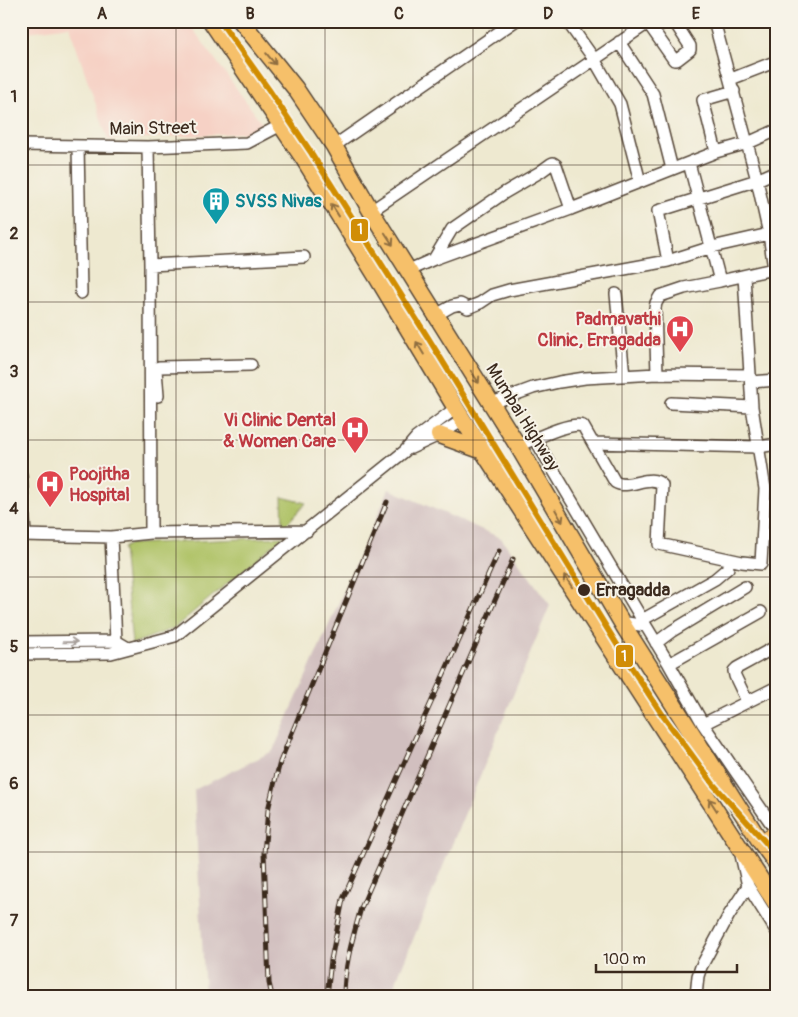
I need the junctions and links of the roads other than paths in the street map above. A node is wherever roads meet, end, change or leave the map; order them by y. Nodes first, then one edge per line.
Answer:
1 (211, 21) edge
2 (241, 21) edge
3 (567, 21) edge
4 (665, 21) edge
5 (674, 21) edge
6 (714, 21) edge
7 (509, 23) edge
8 (650, 25) edge
9 (619, 42) junction
10 (594, 59) junction
11 (777, 61) edge
12 (732, 85) junction
13 (281, 125) junction
14 (777, 130) edge
15 (748, 143) junction
16 (21, 145) edge
17 (78, 146) junction
18 (334, 146) junction
19 (148, 147) junction
20 (716, 152) junction
21 (689, 163) junction
22 (672, 169) junction
23 (777, 171) edge
24 (757, 180) junction
25 (640, 182) junction
26 (699, 198) junction
27 (571, 209) junction
28 (371, 211) junction
29 (773, 232) edge
30 (712, 247) junction
31 (774, 254) edge
32 (304, 257) dead end
33 (434, 259) junction
34 (668, 260) junction
35 (150, 264) junction
36 (773, 269) junction
37 (409, 270) junction
38 (744, 276) junction
39 (720, 281) junction
40 (777, 290) edge
41 (81, 292) dead end
42 (616, 294) dead end
43 (436, 315) junction
44 (251, 365) dead end
45 (656, 374) junction
46 (624, 376) junction
47 (750, 379) junction
48 (777, 380) edge
49 (154, 388) junction
50 (672, 402) dead end
51 (492, 403) junction
52 (752, 407) junction
53 (459, 414) junction
54 (439, 435) junction
55 (535, 439) junction
56 (594, 443) junction
57 (777, 444) edge
58 (518, 446) junction
59 (758, 448) junction
60 (405, 451) junction
61 (483, 451) junction
62 (21, 475) edge
63 (765, 489) junction
64 (777, 489) edge
65 (307, 530) junction
66 (151, 533) junction
67 (23, 535) edge
68 (111, 537) junction
69 (728, 568) dead end
70 (745, 587) dead end
71 (761, 612) dead end
72 (621, 622) junction
73 (644, 623) junction
74 (116, 641) junction
75 (21, 642) edge
76 (656, 643) junction
77 (777, 646) edge
78 (128, 648) junction
79 (21, 654) edge
80 (670, 664) junction
81 (661, 685) junction
82 (777, 687) edge
83 (642, 697) junction
84 (747, 701) junction
85 (704, 724) junction
86 (700, 745) junction
87 (682, 757) junction
88 (777, 832) edge
89 (768, 844) edge
90 (777, 864) edge
91 (754, 882) junction
92 (777, 905) edge
93 (777, 932) edge
94 (696, 996) edge

1 - 13 highway
2 -> 18 highway, Mumbai Highway
3 - 10 street
4 - 8 street
5 - 8 street
6 - 12 street
7 - 18 street
8 - 9 street
9 - 10 street
9 - 22 street
10 - 25 street
10 - 28 street
11 - 12 street
12 - 15 street
12 - 20 street
13 - 19 street, Main Street
53 -> 13 highway
14 - 15 street
15 - 20 street
15 - 24 street
16 - 17 street, Main Street
17 - 19 street, Main Street
17 - 41 street
18 - 28 highway, Mumbai Highway
19 - 35 street
20 - 21 street
21 - 22 street
21 - 26 street
22 - 25 street
23 - 24 street
24 - 26 street
24 - 29 street
25 - 27 street
26 - 30 street
26 - 34 street
27 - 33 street
27 - 33 street
28 -> 37 highway, Mumbai Highway
29 - 30 street
29 - 31 street
30 - 34 street
30 - 39 street
31 - 36 street
32 - 35 street
33 - 37 street
34 - 43 street
35 - 49 street
36 - 38 street
36 - 40 street
37 - 43 highway, Mumbai Highway
38 - 39 street
38 - 47 street
39 - 45 street
42 - 46 street
43 -> 51 highway, Mumbai Highway
44 - 49 street
45 - 46 street
45 - 47 street
46 - 51 street
47 - 48 street
47 - 52 street
49 - 66 street
50 - 52 street
51 - 58 highway, Mumbai Highway
52 - 59 street
53 - 54 street
53 - 60 street
53 - 61 highway
54 - 60 street
54 - 61 highway
55 - 56 street
55 - 58 street
55 - 73 street
56 - 59 street
56 - 63 street
57 - 59 street
58 -> 72 highway, Mumbai Highway
59 - 63 street
60 - 65 street
83 -> 61 highway
62 - 67 street
63 - 64 street
65 - 66 street
65 - 78 street
66 - 68 street
67 - 68 street
68 - 74 street
69 - 73 street
70 - 76 street
71 - 80 street
72 - 73 street
72 - 81 highway, Mumbai Highway
73 - 76 street
75 -> 74 street
74 - 78 street
76 - 80 street
77 - 84 street
78 - 79 street
80 - 85 street
81 - 83 highway
81 - 86 highway, Mumbai Highway
82 - 84 street
83 - 87 highway
84 - 85 street
85 - 88 street
86 - 87 highway
86 - 89 highway, Mumbai Highway
91 -> 87 highway
88 - 89 main road
89 - 90 highway, Mumbai Highway
91 - 92 highway
91 - 93 street
91 - 94 street

